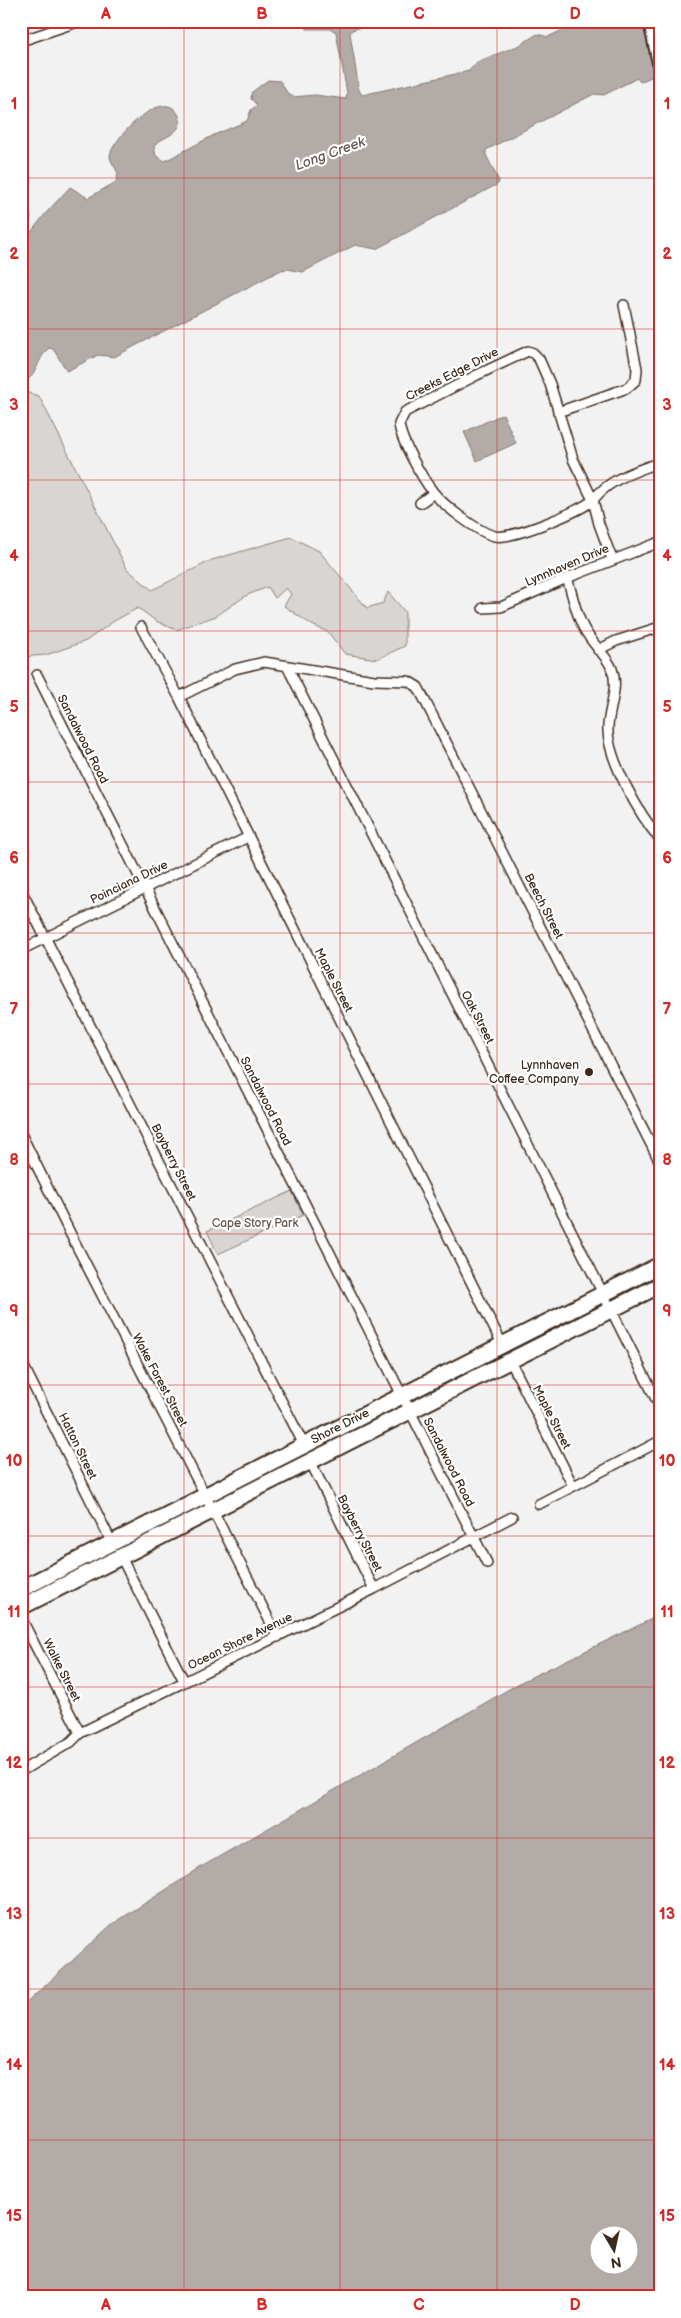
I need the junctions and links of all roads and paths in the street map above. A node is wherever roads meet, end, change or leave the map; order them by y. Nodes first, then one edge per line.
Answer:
1 (80, 21) edge
2 (651, 21) edge
3 (21, 41) edge
4 (660, 63) edge
5 (624, 305) dead end
6 (558, 412) junction
7 (660, 462) edge
8 (434, 493) junction
9 (594, 500) junction
10 (420, 502) dead end
11 (660, 542) edge
12 (612, 560) junction
13 (567, 578) junction
14 (483, 608) dead end
15 (141, 627) dead end
16 (660, 627) edge
17 (598, 650) junction
18 (287, 666) junction
19 (37, 675) dead end
20 (179, 697) junction
21 (248, 836) junction
22 (660, 839) edge
23 (144, 888) junction
24 (21, 890) edge
25 (45, 938) junction
26 (21, 950) edge
27 (21, 1134) edge
28 (660, 1162) edge
29 (660, 1265) edge
30 (660, 1285) edge
31 (603, 1294) junction
32 (610, 1309) junction
33 (502, 1344) junction
34 (510, 1360) junction
35 (21, 1361) edge
36 (401, 1395) junction
37 (660, 1407) edge
38 (409, 1411) junction
39 (660, 1441) edge
40 (304, 1445) junction
41 (310, 1461) junction
42 (573, 1486) junction
43 (206, 1495) junction
44 (539, 1504) dead end
45 (214, 1510) junction
46 (512, 1517) dead end
47 (474, 1538) junction
48 (112, 1543) junction
49 (121, 1557) junction
50 (487, 1563) dead end
51 (21, 1588) edge
52 (374, 1589) junction
53 (21, 1608) edge
54 (21, 1618) edge
55 (278, 1636) junction
56 (184, 1682) junction
57 (80, 1733) junction
58 (21, 1771) edge

1 - 3 street
2 - 4 main road
5 - 6 street
6 - 8 street, Creeks Edge Drive
6 - 9 street, Creeks Edge Drive
7 - 9 street
8 - 9 street, Creeks Edge Drive
8 - 10 street
9 - 12 street
11 - 12 street, Lynnhaven Drive
12 - 13 street, Lynnhaven Drive
13 - 14 street, Lynnhaven Drive
13 - 17 street
15 - 20 street, Maple Street
16 - 17 street
17 - 22 street
18 - 20 street
18 - 28 street, Beech Street
18 - 31 street, Oak Street
19 - 23 street, Sandalwood Road
20 - 21 street, Maple Street
21 - 23 street, Poinciana Drive
21 - 33 street, Maple Street
23 - 25 street, Poinciana Drive
23 - 36 street, Sandalwood Road
24 - 25 street, Bayberry Street
25 - 26 street, Poinciana Drive
25 - 40 street, Bayberry Street
27 - 43 street, Wake Forest Street
29 - 31 highway, Shore Drive
30 - 32 highway, Shore Drive
31 - 32 street, Oak Street
31 - 33 highway, Shore Drive
32 - 34 highway, Shore Drive
32 - 37 street, Oak Street
33 - 36 highway, Shore Drive
34 - 38 highway, Shore Drive
34 - 42 street, Maple Street
35 - 48 street, Hatton Street
36 - 38 street, Sandalwood Road
36 - 40 highway, Shore Drive
38 - 41 highway, Shore Drive
38 - 47 street, Sandalwood Road
39 - 42 street
40 - 43 highway, Shore Drive
41 - 45 highway, Shore Drive
41 - 52 street, Bayberry Street
42 - 44 street
43 - 45 street, Wake Forest Street
43 - 48 highway, Shore Drive
45 - 49 highway, Shore Drive
45 - 55 street, Wake Forest Street
46 - 47 street, Ocean Shore Avenue
47 - 50 street
47 - 52 street, Ocean Shore Avenue
48 - 51 highway, Shore Drive
49 - 53 highway, Shore Drive
49 - 56 street
52 - 55 street, Ocean Shore Avenue
54 - 57 street, Walke Street
55 - 56 street, Ocean Shore Avenue
56 - 57 street, Ocean Shore Avenue
57 - 58 street, Ocean Shore Avenue

